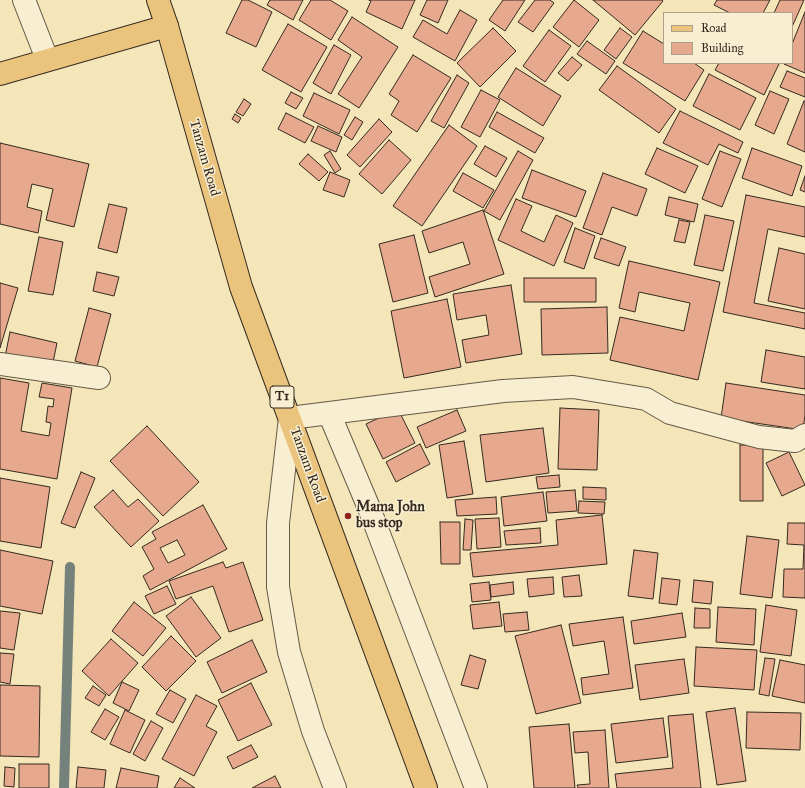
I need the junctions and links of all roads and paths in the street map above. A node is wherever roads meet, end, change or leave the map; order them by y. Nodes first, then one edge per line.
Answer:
1 (24, 0) edge
2 (158, 0) edge
3 (167, 26) junction
4 (47, 60) junction
5 (0, 74) edge
6 (0, 364) edge
7 (99, 378) dead end
8 (328, 413) junction
9 (290, 418) junction
10 (805, 436) edge
11 (335, 788) edge
12 (426, 788) edge
13 (476, 788) edge

1 - 4 street
2 - 3 main road, Tanzam Road / T1
3 - 4 main road
3 - 9 main road, Tanzam Road / T1
4 - 5 main road
6 - 7 street
8 - 9 street
8 - 10 street
8 - 13 street
9 - 11 street
9 - 12 main road, Tanzam Road / T1

